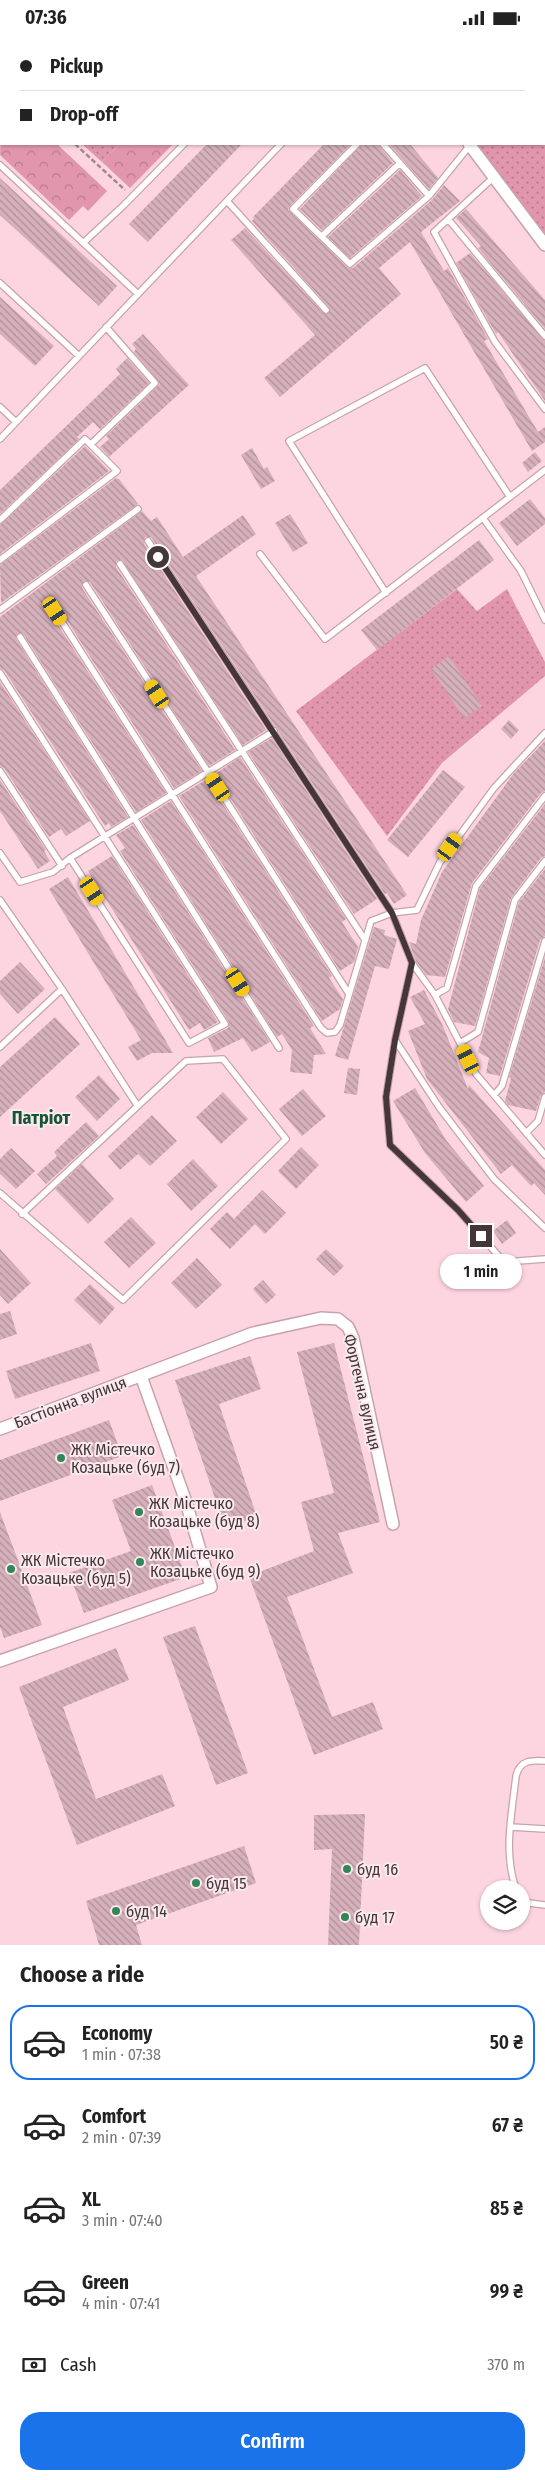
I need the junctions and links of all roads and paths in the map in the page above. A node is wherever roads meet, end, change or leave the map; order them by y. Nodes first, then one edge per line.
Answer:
1 (0, 78) edge
2 (0, 83) edge
3 (76, 145) edge
4 (183, 145) edge
5 (280, 145) edge
6 (356, 145) edge
7 (385, 145) edge
8 (469, 145) edge
9 (471, 145) edge
10 (400, 163) junction
11 (0, 165) edge
12 (495, 176) junction
13 (430, 196) junction
14 (132, 197) junction
15 (227, 201) junction
16 (448, 219) junction
17 (322, 236) junction
18 (83, 243) junction
19 (545, 245) edge
20 (0, 283) edge
21 (138, 294) junction
22 (326, 310) dead end
23 (106, 327) junction
24 (545, 336) edge
25 (79, 356) junction
26 (0, 407) edge
27 (545, 409) edge
28 (16, 422) junction
29 (0, 439) edge
30 (91, 444) junction
31 (545, 470) edge
32 (510, 497) junction
33 (138, 509) dead end
34 (483, 518) junction
35 (0, 520) edge
36 (148, 541) dead end
37 (260, 554) dead end
38 (0, 560) edge
39 (120, 563) dead end
40 (86, 585) dead end
41 (386, 593) junction
42 (0, 610) edge
43 (55, 611) dead end
44 (545, 620) edge
45 (20, 637) dead end
46 (0, 673) edge
47 (274, 731) junction
48 (545, 733) edge
49 (241, 750) junction
50 (0, 771) edge
51 (208, 772) junction
52 (171, 795) junction
53 (545, 797) edge
54 (135, 819) junction
55 (106, 837) junction
56 (0, 853) edge
57 (70, 858) junction
58 (545, 861) edge
59 (62, 866) junction
60 (0, 900) edge
61 (392, 913) junction
62 (365, 941) junction
63 (545, 941) edge
64 (412, 963) junction
65 (62, 989) junction
66 (349, 995) junction
67 (435, 995) junction
68 (395, 1040) junction
69 (460, 1043) junction
70 (0, 1047) edge
71 (279, 1048) dead end
72 (494, 1095) junction
73 (545, 1097) edge
74 (137, 1105) junction
75 (526, 1133) junction
76 (545, 1155) edge
77 (0, 1193) edge
78 (22, 1215) junction
79 (545, 1228) edge
80 (545, 1259) edge
81 (141, 1375) junction
82 (0, 1429) edge
83 (393, 1524) dead end
84 (0, 1661) edge
85 (545, 1761) edge
86 (511, 1827) junction
87 (545, 1829) edge
88 (513, 1880) edge
89 (530, 1903) edge
90 (545, 1905) edge

1 - 2 lane
3 - 14 path
4 - 14 lane
5 - 15 lane
6 - 17 lane
7 - 10 lane
8 - 13 lane
9 - 12 street
10 - 13 lane
10 - 17 lane
11 - 18 lane
12 - 16 lane
12 - 19 street
13 - 17 lane
14 - 18 lane
15 - 21 lane
15 - 22 lane
16 - 24 lane
16 - 27 lane
18 - 21 lane
20 - 25 lane
21 - 23 lane
23 - 25 lane
23 - 30 lane
25 - 28 lane
26 - 28 lane
28 - 29 lane
30 - 35 lane
30 - 38 lane
31 - 32 lane
32 - 34 lane
32 - 41 lane
33 - 42 lane
34 - 41 lane
34 - 44 lane
36 - 47 lane
37 - 41 lane
39 - 49 lane
40 - 51 lane
43 - 52 lane
45 - 54 lane
46 - 55 lane
47 - 49 lane
47 - 61 lane
48 - 61 lane
49 - 51 lane
49 - 62 lane
50 - 59 lane
51 - 52 lane
51 - 66 lane
52 - 54 lane
52 - 66 lane
53 - 67 lane
54 - 55 lane
54 - 71 lane
55 - 57 lane
55 - 57 lane
56 - 59 lane
57 - 59 lane
58 - 69 lane
60 - 65 lane
61 - 62 lane
61 - 64 lane
62 - 66 lane
63 - 72 lane
64 - 67 lane
64 - 68 lane
65 - 70 lane
65 - 74 lane
67 - 69 lane
68 - 79 lane
68 - 80 lane
69 - 72 lane
72 - 75 lane
73 - 75 lane
74 - 78 lane
74 - 78 lane
75 - 76 lane
77 - 78 lane
81 - 82 street, Бастіонна вулиця
81 - 83 street, Фортечна вулиця
81 - 84 street
85 - 86 lane
86 - 87 lane
86 - 88 lane
89 - 90 lane

